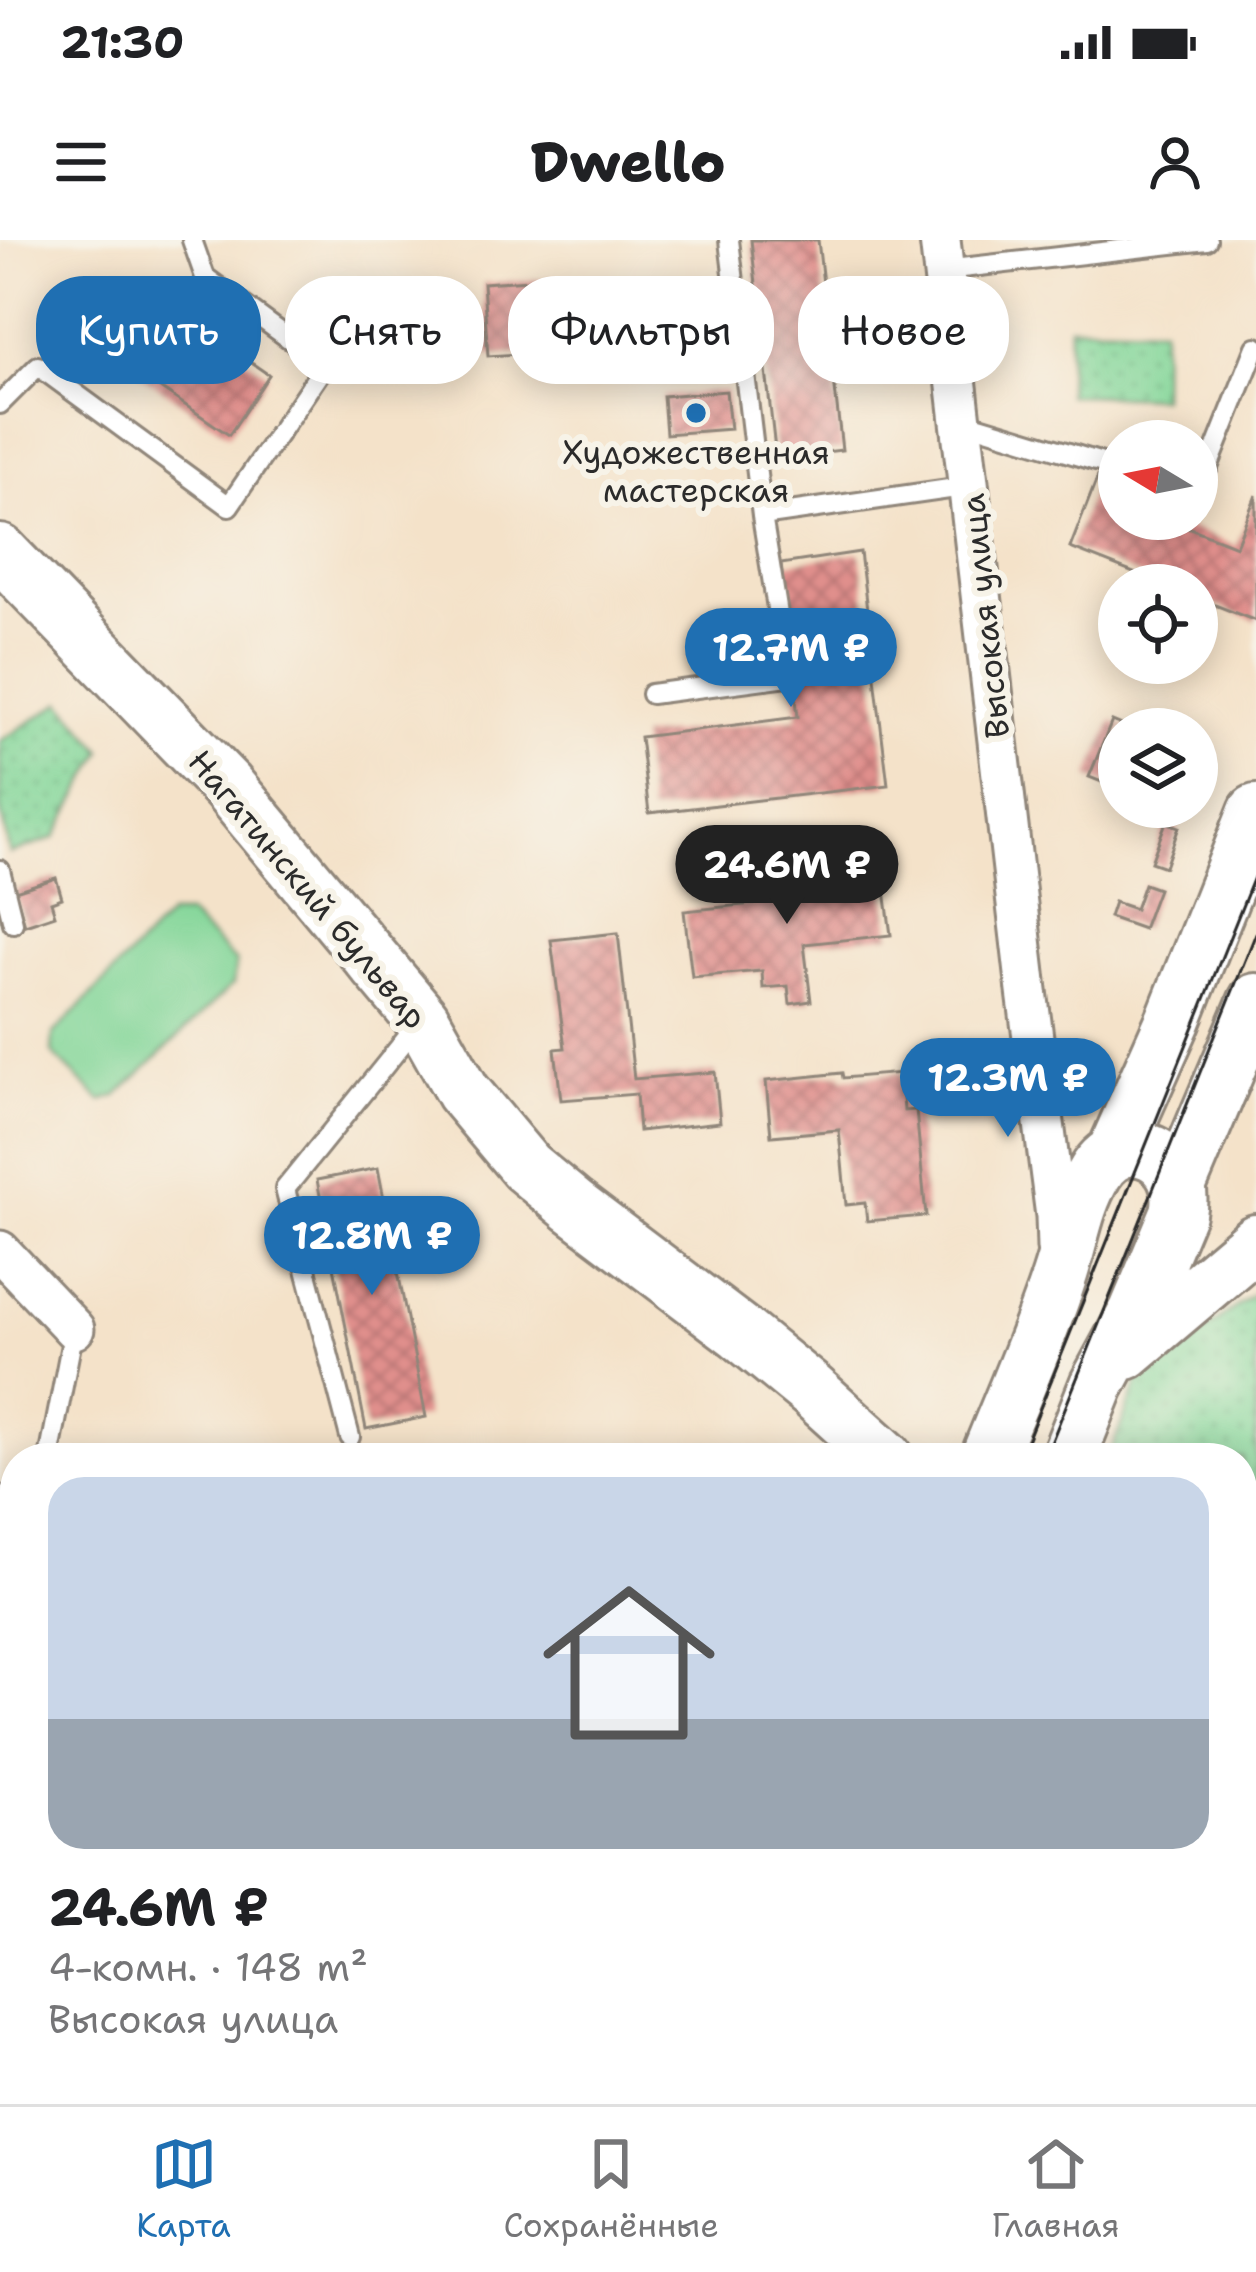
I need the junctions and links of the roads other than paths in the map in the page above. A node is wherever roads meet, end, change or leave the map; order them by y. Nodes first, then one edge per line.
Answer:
1 (192, 240) edge
2 (729, 240) edge
3 (1207, 240) edge
4 (942, 255) edge
5 (1256, 347) edge
6 (0, 404) edge
7 (963, 421) junction
8 (1218, 442) edge
9 (1098, 462) edge
10 (970, 486) junction
11 (762, 516) junction
12 (0, 552) edge
13 (651, 694) dead end
14 (1256, 812) edge
15 (0, 870) edge
16 (13, 923) dead end
17 (1027, 992) junction
18 (1256, 1001) edge
19 (422, 1019) junction
20 (1112, 1155) junction
21 (1178, 1198) junction
22 (1253, 1244) edge
23 (0, 1251) edge
24 (1058, 1283) junction
25 (74, 1330) joint
26 (1097, 1385) junction
27 (350, 1437) dead end
28 (53, 1443) edge
29 (869, 1443) edge
30 (994, 1443) edge
31 (1074, 1443) edge

1 - 6 lane
2 - 11 lane
3 - 4 lane
4 - 7 street, Высокая улица
5 - 8 lane
7 - 9 lane
7 - 10 street, Высокая улица
10 - 11 lane
10 - 17 street, Высокая улица
11 - 13 lane
12 - 19 street, Нагатинский бульвар
14 - 20 street
15 - 16 lane
17 - 20 street, Высокая улица
17 - 24 street, Высокая улица
18 - 21 street
19 - 27 lane
19 - 29 street, Нагатинский бульвар
20 - 21 street
20 - 24 street
21 - 22 street
21 - 26 street
22 - 26 street
23 - 25 street
24 - 30 street
25 - 28 lane
26 - 31 street

